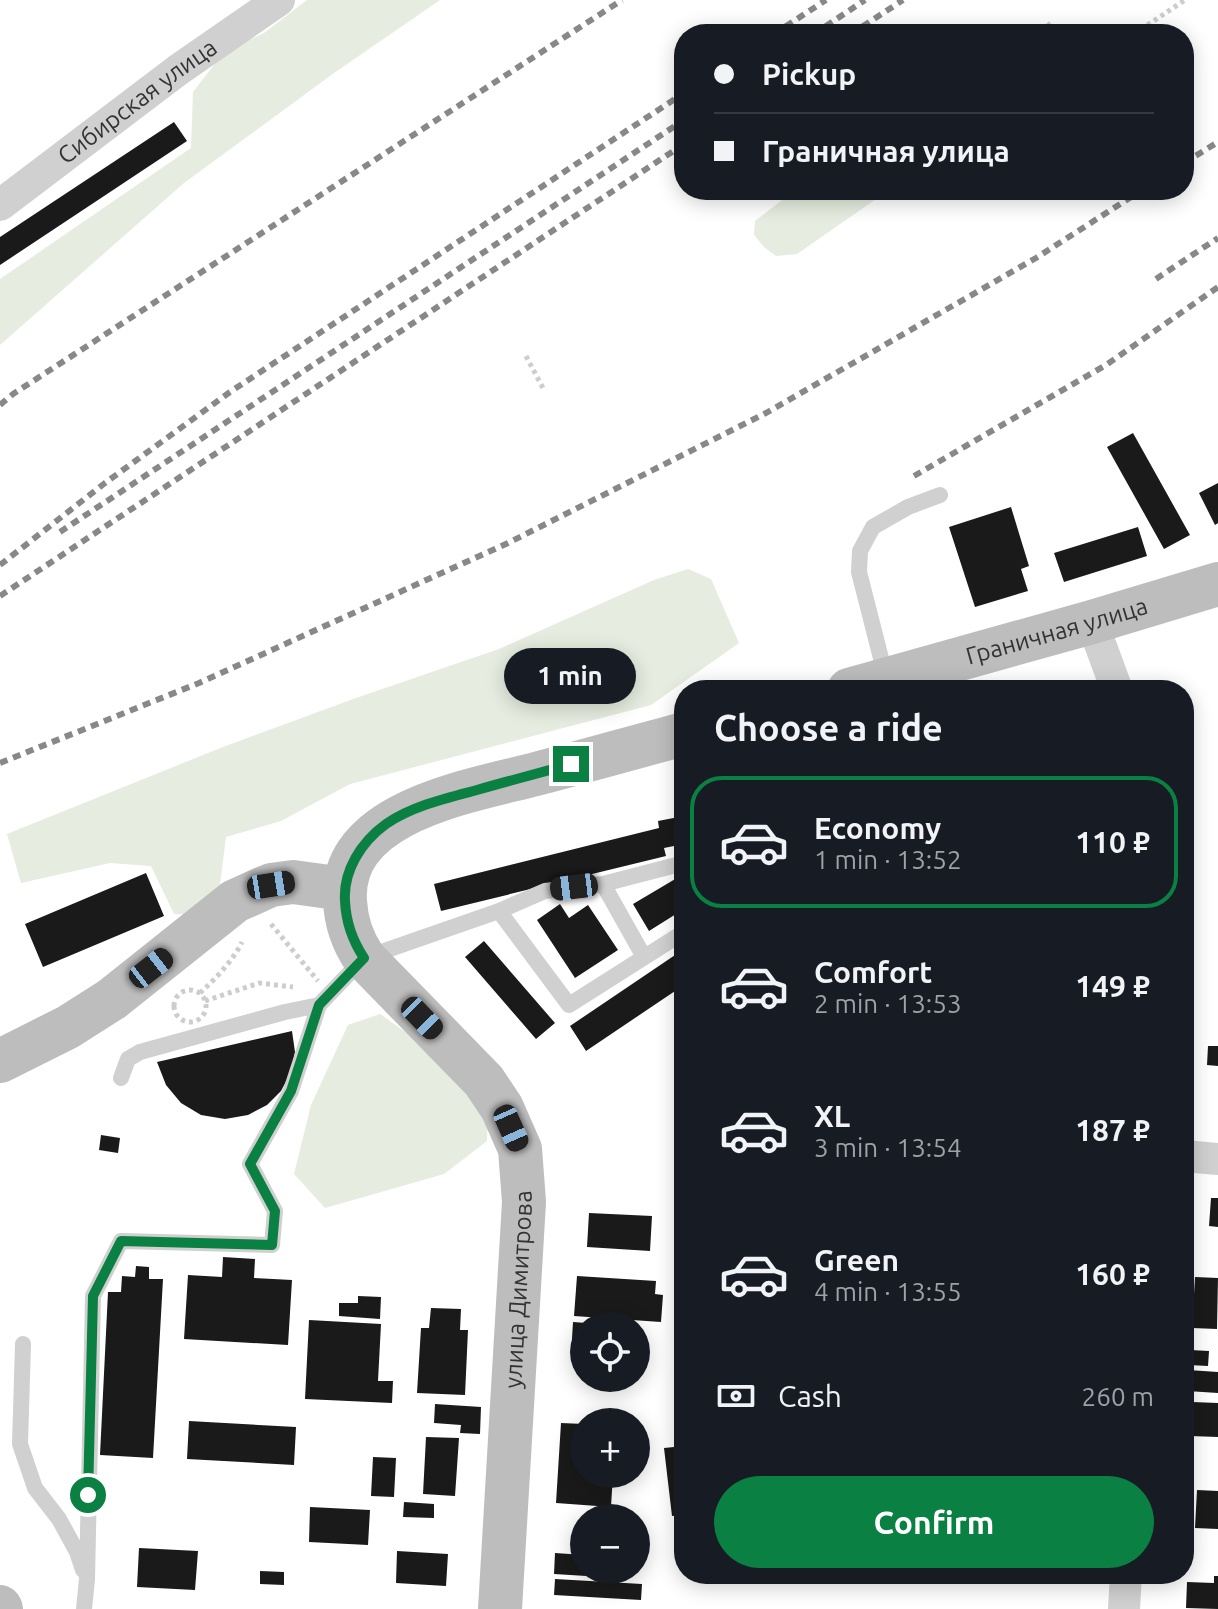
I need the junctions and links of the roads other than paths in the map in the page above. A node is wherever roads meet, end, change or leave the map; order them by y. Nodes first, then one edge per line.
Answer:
1 (279, 0) edge
2 (0, 205) edge
3 (940, 495) dead end
4 (1218, 584) edge
5 (1092, 622) junction
6 (867, 680) edge
7 (885, 680) edge
8 (1113, 680) edge
9 (674, 737) edge
10 (674, 866) edge
11 (603, 884) junction
12 (344, 889) junction
13 (499, 911) junction
14 (674, 938) edge
15 (644, 957) junction
16 (364, 958) junction
17 (319, 1005) junction
18 (0, 1061) edge
19 (121, 1078) dead end
20 (1194, 1157) edge
21 (1218, 1159) edge
22 (23, 1344) dead end
23 (87, 1579) junction
24 (1125, 1584) edge
25 (84, 1609) edge
26 (500, 1609) edge
27 (1124, 1609) edge

1 - 2 street, Сибирская улица
3 - 6 lane
4 - 5 main road, Граничная улица
5 - 7 main road, Граничная улица
5 - 8 street
9 - 12 main road
10 - 11 lane
11 - 13 lane
11 - 15 lane
12 - 16 main road, улица Димитрова
12 - 18 main road
13 - 15 lane
13 - 16 lane
14 - 15 lane
16 - 17 lane
16 - 26 main road, улица Димитрова
17 - 19 lane
17 - 23 lane
20 - 21 street
22 - 23 lane
23 - 25 lane
24 - 27 street

